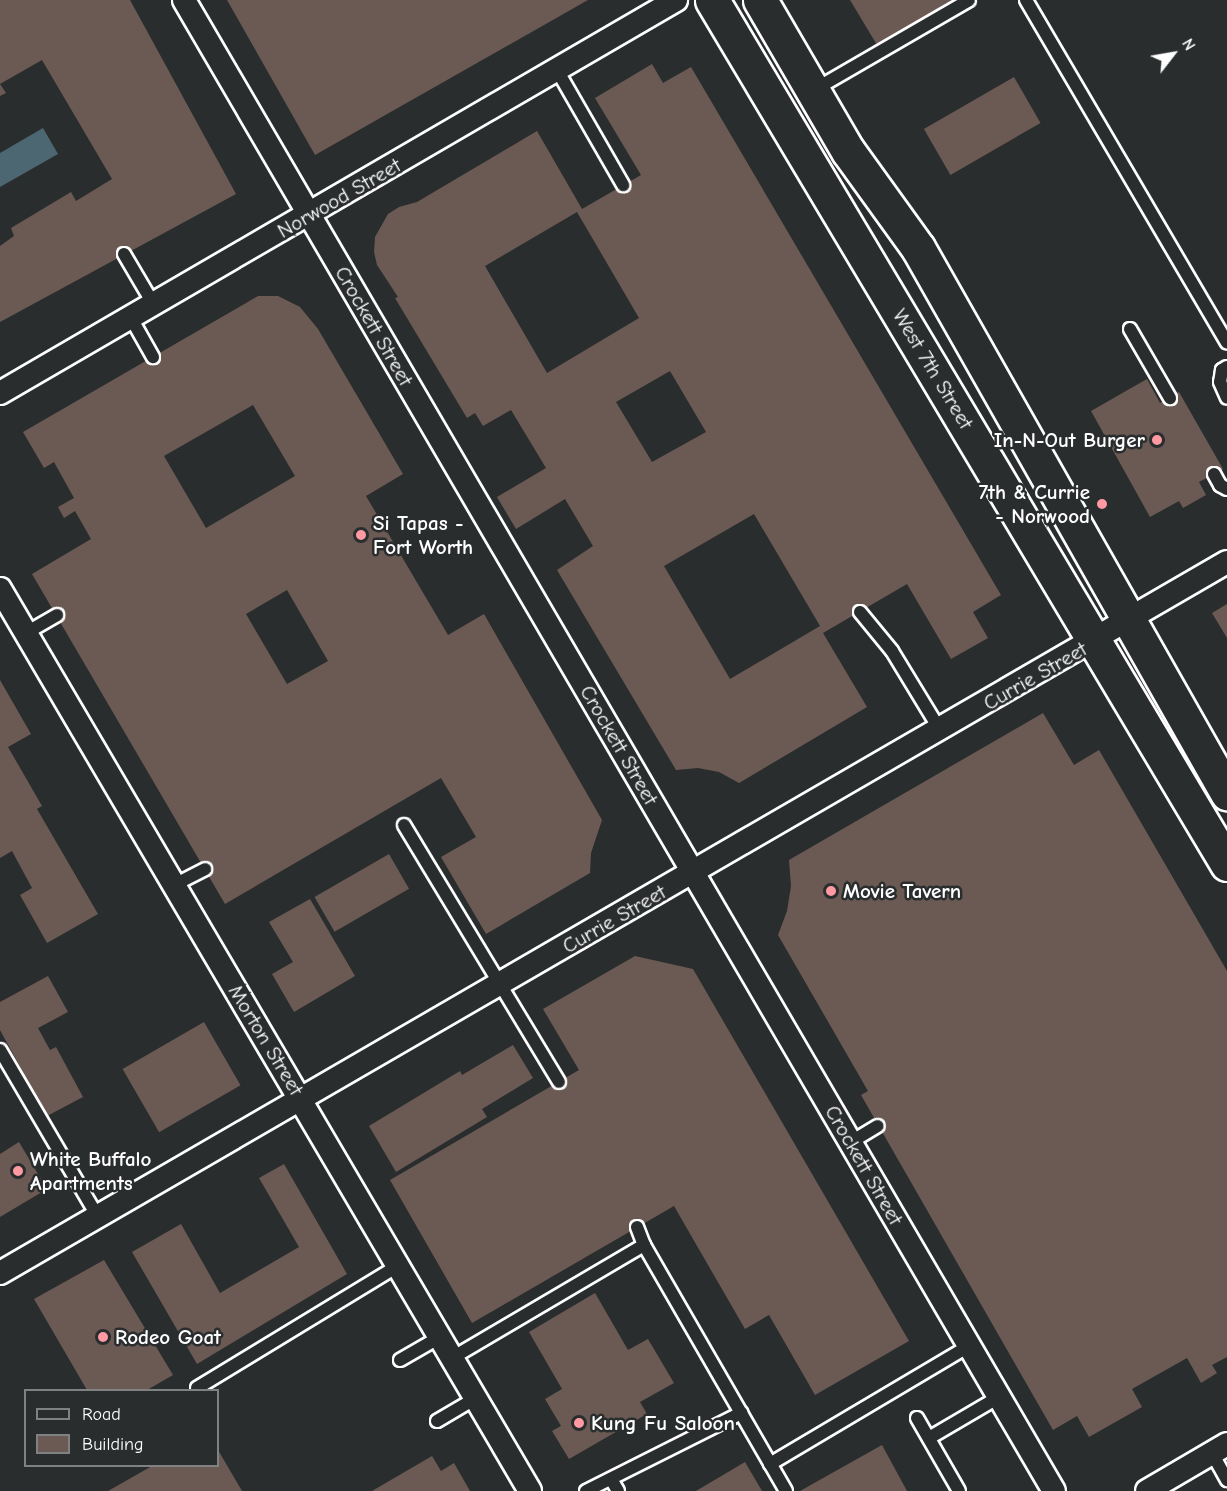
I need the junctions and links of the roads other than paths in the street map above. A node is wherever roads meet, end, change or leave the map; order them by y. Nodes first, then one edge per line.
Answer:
1 (184, 0) edge
2 (676, 0) edge
3 (712, 0) edge
4 (760, 0) edge
5 (969, 0) edge
6 (1026, 0) edge
7 (557, 69) junction
8 (813, 91) junction
9 (623, 185) dead end
10 (310, 215) junction
11 (124, 254) dead end
12 (154, 305) junction
13 (131, 318) junction
14 (1130, 329) dead end
15 (1226, 339) edge
16 (153, 357) dead end
17 (1227, 367) edge
18 (0, 393) edge
19 (1170, 398) dead end
20 (1227, 399) edge
21 (1214, 474) dead end
22 (1227, 489) edge
23 (1227, 562) edge
24 (0, 589) edge
25 (860, 612) dead end
26 (57, 615) dead end
27 (1128, 621) junction
28 (26, 633) junction
29 (1096, 640) junction
30 (940, 730) junction
31 (1227, 793) edge
32 (404, 825) dead end
33 (1227, 864) edge
34 (205, 869) dead end
35 (693, 873) junction
36 (174, 885) junction
37 (500, 985) junction
38 (0, 1050) edge
39 (559, 1082) dead end
40 (301, 1100) junction
41 (879, 1126) dead end
42 (850, 1142) junction
43 (98, 1217) junction
44 (637, 1227) dead end
45 (644, 1245) junction
46 (398, 1266) junction
47 (0, 1273) edge
48 (440, 1337) junction
49 (969, 1346) junction
50 (452, 1358) junction
51 (400, 1360) dead end
52 (196, 1388) dead end
53 (999, 1397) junction
54 (476, 1398) junction
55 (741, 1413) junction
56 (917, 1418) dead end
57 (437, 1421) dead end
58 (929, 1438) junction
59 (1219, 1449) edge
60 (770, 1464) junction
61 (611, 1479) junction
62 (1227, 1480) edge
63 (530, 1491) edge
64 (586, 1491) edge
65 (618, 1491) edge
66 (786, 1491) edge
67 (959, 1491) edge
68 (1054, 1491) edge
69 (1147, 1491) edge

1 - 10 street, Crockett Street
2 - 7 street, Norwood Street
3 - 29 main road, West 7th Street
4 - 8 main road
5 - 8 lane
6 - 15 lane
7 - 9 lane
7 - 10 street, Norwood Street
8 - 27 main road
10 - 12 street, Norwood Street
10 - 35 street, Crockett Street
11 - 12 lane
12 - 13 street, Norwood Street
13 - 16 lane
13 - 18 street, Norwood Street
14 - 19 lane
17 - 20 lane
21 - 22 lane
23 - 27 street, Currie Street
24 - 28 street, Morton Street
25 - 30 lane
26 - 28 lane
27 - 29 street, Currie Street
27 - 31 main road
28 - 36 street, Morton Street
29 - 30 street, Currie Street
29 - 33 main road, West 7th Street
30 - 35 street, Currie Street
32 - 37 lane
34 - 36 lane
35 - 37 street, Currie Street
35 - 42 street, Crockett Street
36 - 40 street, Morton Street
37 - 39 lane
37 - 40 street, Currie Street
38 - 43 lane
40 - 43 street, Currie Street
40 - 46 street, Morton Street
41 - 42 lane
42 - 49 street, Crockett Street
43 - 47 street, Currie Street
44 - 45 lane
45 - 50 lane
45 - 55 lane
46 - 48 street, Morton Street
46 - 52 lane
48 - 50 street, Morton Street
48 - 51 lane
49 - 53 street, Crockett Street
49 - 60 lane
50 - 54 street, Morton Street
53 - 58 lane
53 - 68 street, Crockett Street
54 - 57 lane
54 - 63 street, Morton Street
55 - 60 lane
55 - 61 lane
56 - 58 lane
58 - 67 lane
59 - 62 lane
59 - 69 street
60 - 66 lane
61 - 64 lane
61 - 65 lane

